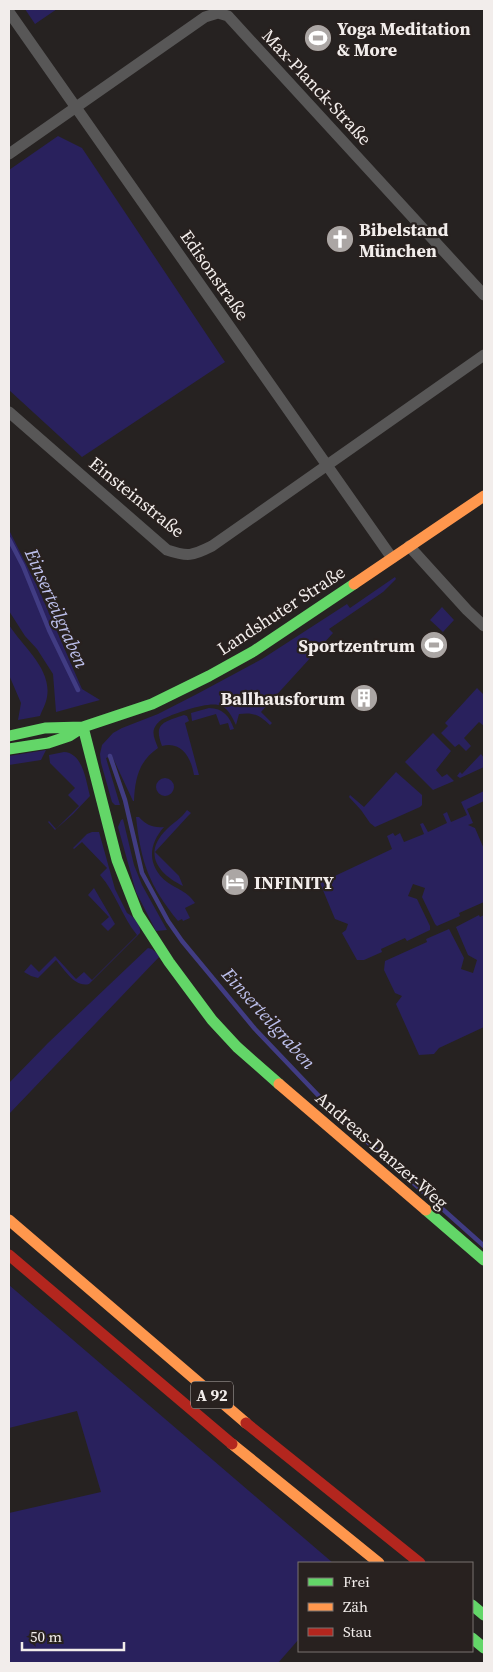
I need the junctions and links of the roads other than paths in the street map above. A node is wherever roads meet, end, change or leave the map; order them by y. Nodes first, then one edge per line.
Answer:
1 (9, 12) edge
2 (74, 108) junction
3 (9, 154) edge
4 (484, 295) edge
5 (484, 355) edge
6 (9, 412) edge
7 (326, 466) junction
8 (484, 496) edge
9 (408, 546) junction
10 (392, 558) junction
11 (484, 626) edge
12 (83, 727) junction
13 (9, 736) edge
14 (9, 749) edge
15 (9, 1220) edge
16 (9, 1255) edge
17 (484, 1260) edge
18 (378, 1562) edge
19 (419, 1562) edge
20 (473, 1606) edge
21 (484, 1615) edge
22 (473, 1639) edge
23 (484, 1648) edge

1 - 2 street, Edisonstraße
2 - 3 street
2 - 4 street, Max-Planck-Straße
2 - 7 street, Edisonstraße
5 - 7 street
6 - 7 street, Einsteinstraße
7 - 10 street, Edisonstraße
8 - 9 main road, Landshuter Straße
9 - 10 main road, Landshuter Straße
9 - 11 street
10 - 12 main road, Landshuter Straße
12 - 13 main road, Landshuter Straße
12 - 14 main road, Landshuter Straße
12 - 17 main road, Andreas-Danzer-Weg
15 - 19 main road, A 92
16 - 18 main road, A 92
20 - 21 main road
22 - 23 main road

